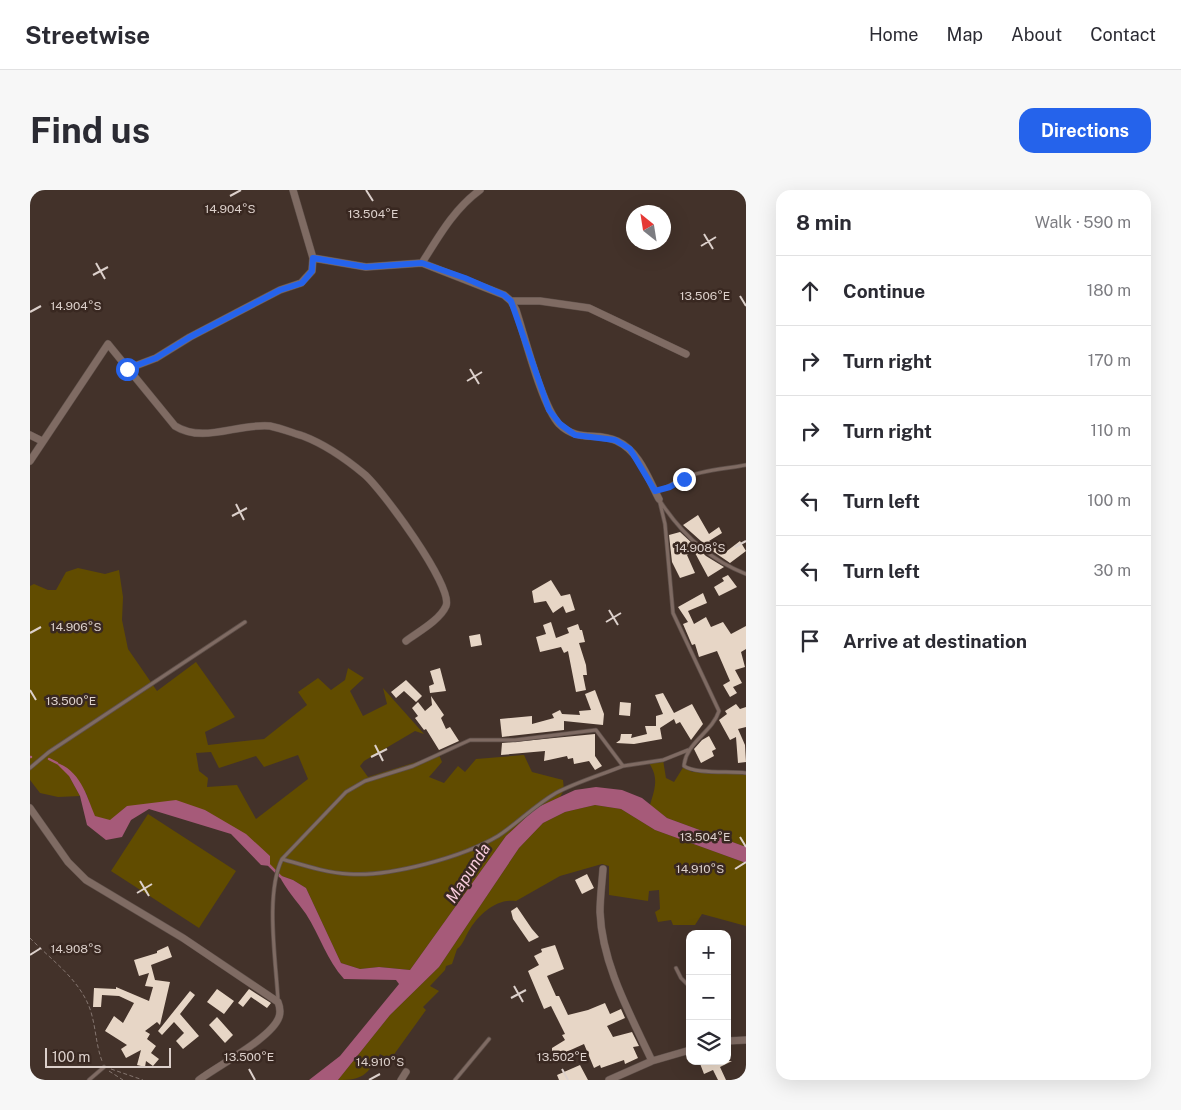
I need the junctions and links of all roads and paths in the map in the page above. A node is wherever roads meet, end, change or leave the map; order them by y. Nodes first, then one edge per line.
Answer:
1 (293, 190) edge
2 (480, 190) edge
3 (313, 258) junction
4 (422, 263) junction
5 (511, 301) junction
6 (686, 354) dead end
7 (127, 369) junction
8 (30, 435) edge
9 (42, 441) junction
10 (30, 461) edge
11 (746, 465) edge
12 (657, 495) junction
13 (746, 574) edge
14 (245, 622) dead end
15 (406, 641) dead end
16 (688, 750) junction
17 (623, 766) junction
18 (30, 768) edge
19 (746, 774) edge
20 (30, 808) edge
21 (282, 859) junction
22 (603, 869) dead end
23 (30, 938) edge
24 (676, 968) dead end
25 (686, 983) edge
26 (278, 1002) junction
27 (489, 1039) dead end
28 (746, 1040) edge
29 (731, 1041) edge
30 (686, 1051) edge
31 (652, 1061) junction
32 (104, 1067) junction
33 (406, 1072) dead end
34 (88, 1080) edge
35 (123, 1080) edge
36 (143, 1080) edge
37 (198, 1080) edge
38 (401, 1080) edge
39 (454, 1080) edge
40 (611, 1080) edge

1 - 3 street
2 - 4 street
3 - 4 street
3 - 7 street
4 - 5 street
5 - 6 street
5 - 12 street
7 - 9 street
7 - 15 street
8 - 9 street
9 - 10 street
11 - 12 lane
12 - 13 lane
12 - 16 lane
14 - 18 lane
16 - 17 lane
16 - 19 lane
17 - 21 lane
17 - 21 lane
20 - 26 street
21 - 26 lane
22 - 31 street
23 - 32 path
24 - 25 lane
26 - 37 street
27 - 39 lane
28 - 29 street
30 - 31 street
31 - 40 street
32 - 34 lane
32 - 35 path
32 - 36 path
33 - 38 street

